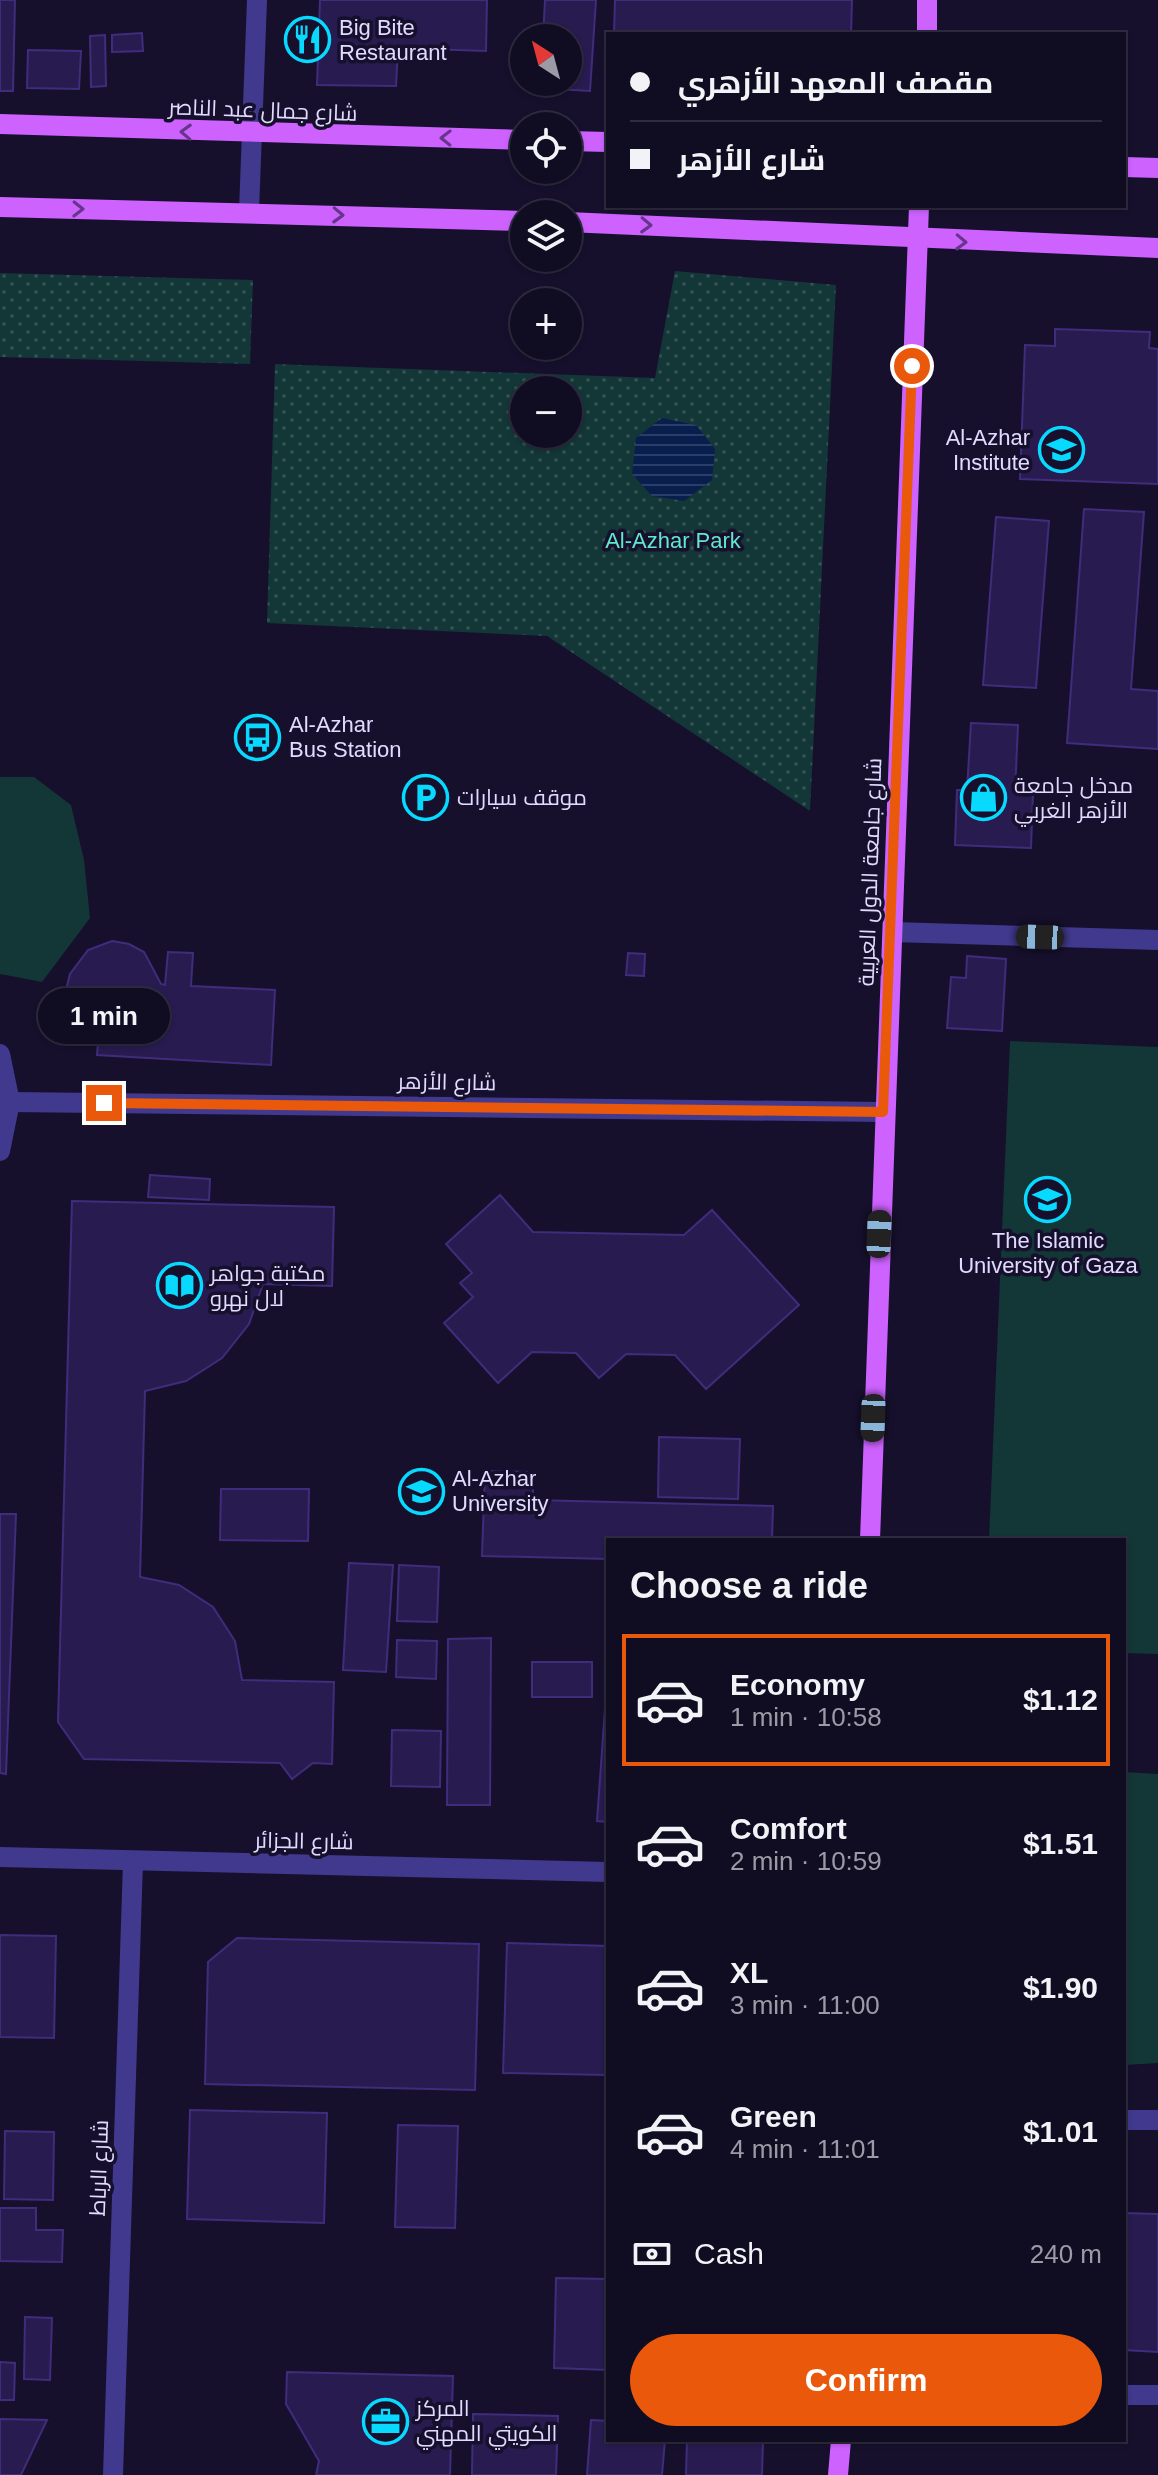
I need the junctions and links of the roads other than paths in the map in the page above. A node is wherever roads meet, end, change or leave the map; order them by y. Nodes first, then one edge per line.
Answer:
1 (257, 0) edge
2 (927, 0) edge
3 (927, 32) edge
4 (0, 124) edge
5 (253, 134) junction
6 (510, 140) edge
7 (582, 141) edge
8 (606, 142) edge
9 (1126, 167) edge
10 (1158, 168) edge
11 (0, 207) edge
12 (919, 208) edge
13 (249, 211) junction
14 (510, 220) edge
15 (582, 222) edge
16 (917, 240) junction
17 (1158, 248) edge
18 (893, 932) junction
19 (1158, 940) edge
20 (0, 1054) edge
21 (10, 1102) junction
22 (883, 1112) junction
23 (0, 1151) edge
24 (870, 1538) edge
25 (0, 1857) edge
26 (133, 1862) junction
27 (606, 1872) edge
28 (1126, 2120) edge
29 (1158, 2120) edge
30 (1126, 2395) edge
31 (1158, 2395) edge
32 (841, 2442) edge
33 (113, 2475) edge
34 (838, 2475) edge

1 - 5 street
2 - 3 main road
5 -> 4 main road, شارع جمال عبد الناصر
6 -> 5 main road, شارع جمال عبد الناصر
5 - 13 street
7 - 8 main road
9 - 10 main road
11 -> 13 main road
12 - 16 main road, شارع جامعة الدول العربية
13 -> 14 main road
15 -> 16 main road
16 -> 17 main road
16 - 18 main road, شارع جامعة الدول العربية
18 - 19 street
18 - 22 main road, شارع جامعة الدول العربية
20 - 21 street
21 - 22 street, شارع الأزهر
21 - 23 street
22 - 24 main road, شارع جامعة الدول العربية
25 - 26 street, شارع الجزائر
26 - 27 street, شارع الجزائر
26 - 33 street, شارع الرباط
28 - 29 street
30 - 31 street
32 - 34 main road

